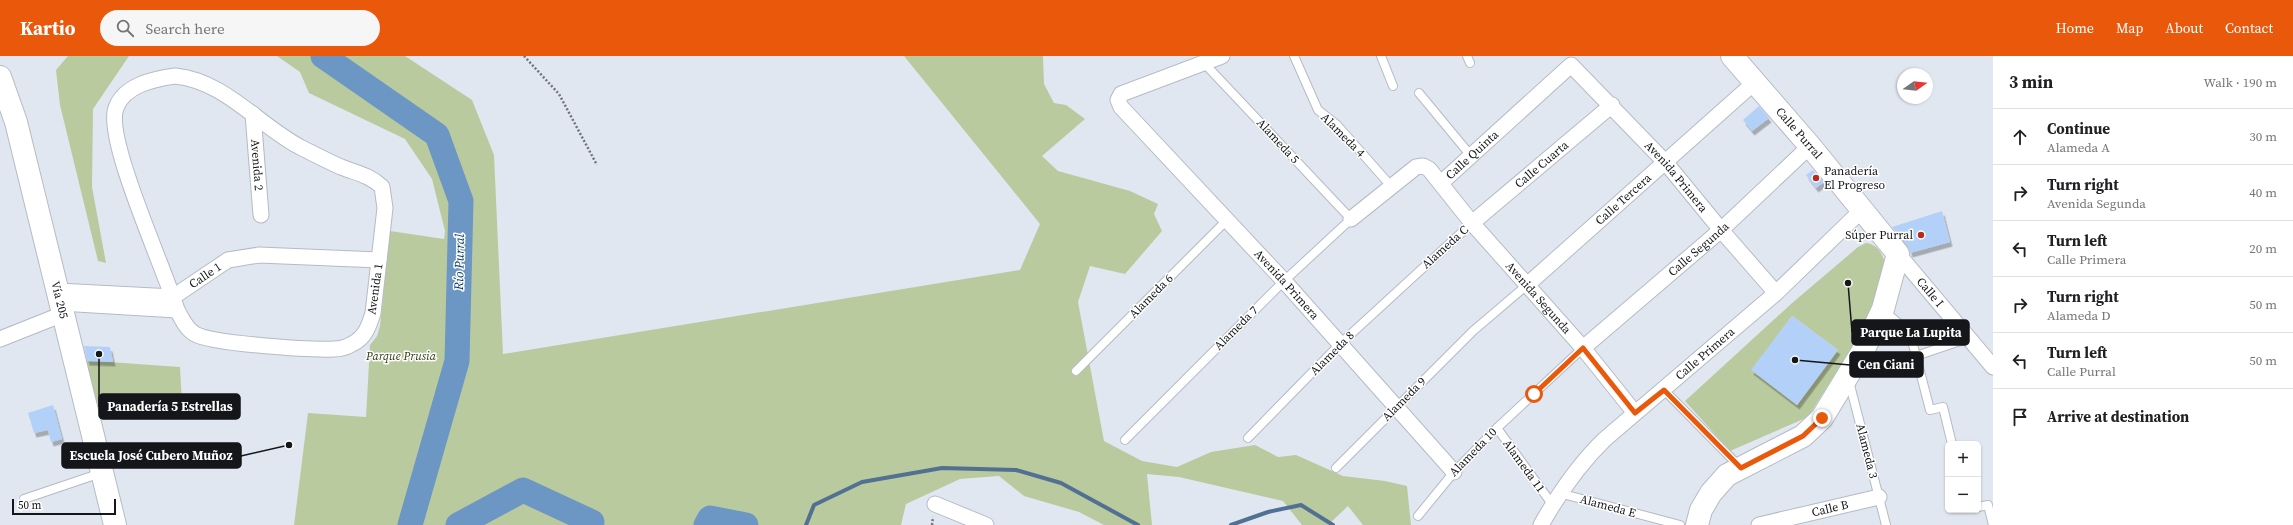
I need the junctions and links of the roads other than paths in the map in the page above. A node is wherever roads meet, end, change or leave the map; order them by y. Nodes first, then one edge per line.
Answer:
1 (1222, 56) edge
2 (1294, 56) edge
3 (1381, 56) edge
4 (1732, 56) edge
5 (1204, 62) junction
6 (1571, 65) joint
7 (1, 82) edge
8 (1755, 82) junction
9 (1393, 86) dead end
10 (1419, 93) dead end
11 (1612, 105) junction
12 (253, 114) junction
13 (1810, 146) junction
14 (1472, 157) junction
15 (1666, 163) junction
16 (1441, 183) junction
17 (1391, 186) junction
18 (1863, 209) junction
19 (262, 215) dead end
20 (1351, 219) junction
21 (1226, 221) junction
22 (1472, 223) junction
23 (1721, 230) junction
24 (1898, 254) junction
25 (379, 260) junction
26 (1419, 271) joint
27 (1284, 281) junction
28 (1527, 285) junction
29 (1776, 293) junction
30 (60, 303) junction
31 (175, 304) junction
32 (1883, 309) junction
33 (1969, 338) junction
34 (0, 339) edge
35 (1340, 344) junction
36 (1583, 348) junction
37 (1916, 356) junction
38 (1993, 367) edge
39 (1076, 371) dead end
40 (1848, 377) junction
41 (1664, 390) junction
42 (1396, 406) junction
43 (1635, 413) junction
44 (1497, 428) junction
45 (1248, 438) dead end
46 (1125, 440) dead end
47 (1951, 441) edge
48 (1336, 468) dead end
49 (1741, 468) junction
50 (101, 472) junction
51 (1454, 472) junction
52 (1879, 497) junction
53 (24, 499) dead end
54 (1556, 499) junction
55 (935, 504) dead end
56 (1981, 506) edge
57 (1418, 516) dead end
58 (115, 525) edge
59 (986, 525) edge
60 (1541, 525) edge
61 (1680, 525) edge
62 (1697, 525) edge
63 (1759, 525) edge
64 (1886, 525) edge
65 (1993, 525) edge

1 - 5 street
2 - 17 lane, Alameda 4
3 - 9 lane
4 - 8 street, Calle Purral
5 - 20 lane, Alameda 5
5 - 21 street, Avenida Primera
6 - 11 street, Avenida Primera
6 - 14 street, Calle Quinta
7 - 30 street, Vía 205
8 - 13 street, Calle Purral
8 - 15 street, Calle Tercera
10 - 14 lane
11 - 15 street, Avenida Primera
11 - 22 street, Calle Cuarta
12 - 19 street, Avenida 2
12 - 25 street, Avenida 1
12 - 31 street, Avenida 1
13 - 18 street, Calle Purral
13 - 23 street, Calle Segunda
14 - 16 street, Calle Quinta
15 - 23 street, Avenida Primera
15 - 28 street, Calle Tercera
16 - 17 street, Calle Quinta
16 - 22 street, Avenida Segunda
17 - 20 street, Calle Quinta
18 - 24 street, Calle Purral
18 - 29 street, Calle Primera
20 - 27 lane, Alameda 7
21 - 27 street, Avenida Primera
21 - 39 lane, Alameda 6
22 - 26 lane, Alameda C
22 - 28 street, Avenida Segunda
23 - 29 street, Avenida Primera
23 - 36 street, Calle Segunda
24 - 32 street
24 - 33 street, Calle I
25 - 31 street, Calle 1
25 - 31 street, Avenida 1
26 - 35 lane, Alameda 8
27 - 35 street, Avenida Primera
27 - 46 lane, Alameda 7
28 - 36 street, Avenida Segunda
28 - 42 lane, Alameda 9
29 - 41 street, Calle Primera
30 - 31 street
30 - 34 street
30 - 50 street, Vía 205
32 - 37 lane
32 - 40 street
33 - 37 lane
33 - 38 street, Calle I
35 - 42 street, Avenida Primera
35 - 45 lane, Alameda 8
36 - 43 street, Avenida Segunda
36 - 44 lane, Alameda 10
37 - 47 lane
40 - 49 street
40 - 52 lane, Alameda 3
41 - 43 street, Calle Primera
41 - 49 lane
42 - 48 lane, Alameda 9
42 - 51 street, Avenida Primera
43 - 54 street, Calle Primera
44 - 51 lane, Alameda 10
44 - 54 lane, Alameda 11
49 - 62 street
50 - 53 lane
50 - 58 street, Vía 205
51 - 57 lane, Alameda 10
52 - 63 street, Calle B
52 - 64 lane, Alameda 3
54 - 60 street, Calle Primera
54 - 61 lane, Alameda E
55 - 59 street
56 - 65 lane

